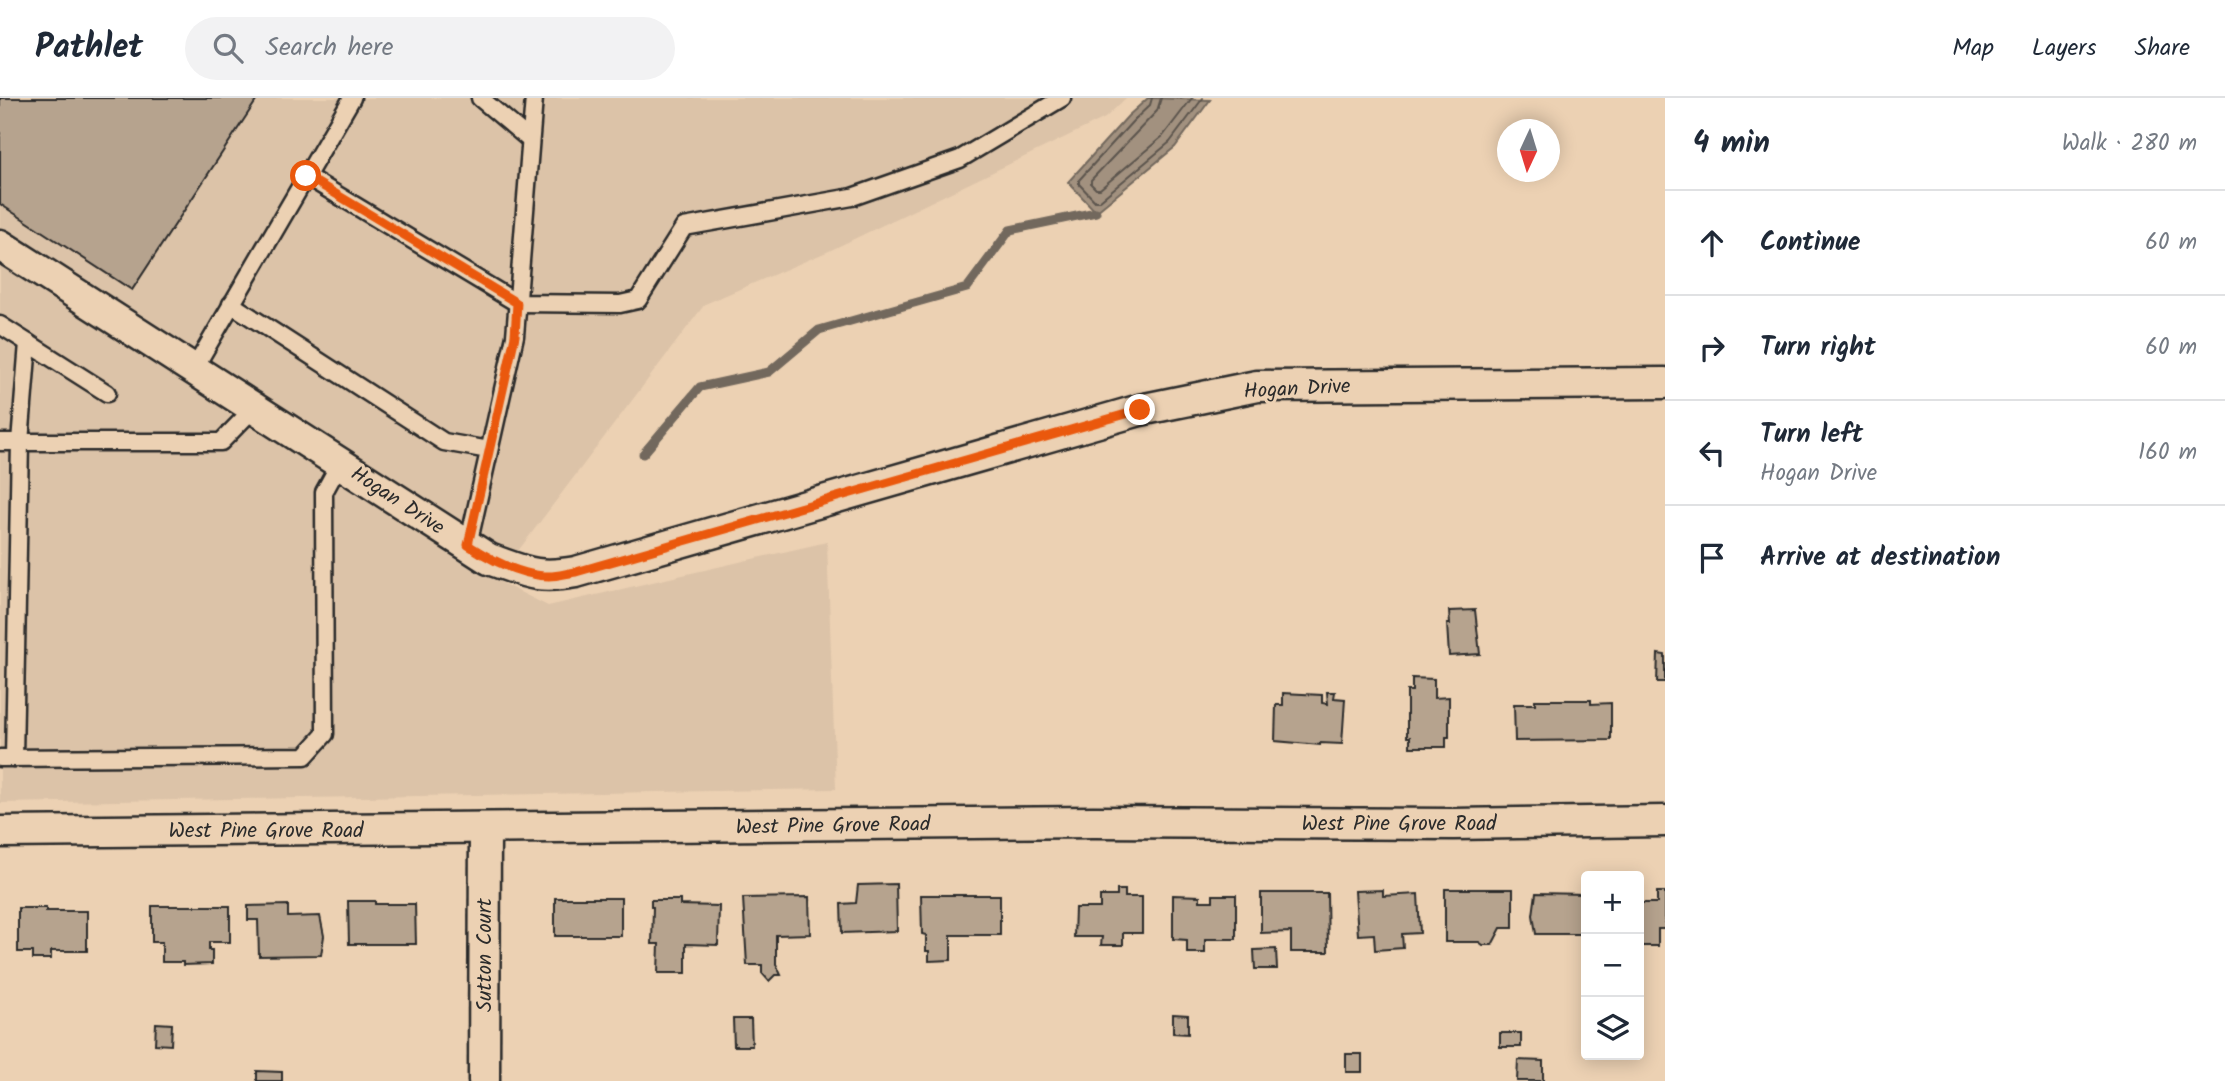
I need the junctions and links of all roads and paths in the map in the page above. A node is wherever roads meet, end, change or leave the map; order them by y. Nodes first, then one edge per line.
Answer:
1 (352, 98) edge
2 (480, 98) edge
3 (534, 98) edge
4 (1062, 98) edge
5 (530, 139) junction
6 (306, 176) junction
7 (0, 244) edge
8 (517, 303) junction
9 (232, 304) junction
10 (0, 325) edge
11 (28, 342) junction
12 (194, 369) junction
13 (1665, 383) edge
14 (107, 393) dead end
15 (254, 408) junction
16 (0, 442) edge
17 (20, 442) junction
18 (489, 450) junction
19 (340, 463) junction
20 (468, 545) junction
21 (7, 758) edge
22 (1665, 821) edge
23 (485, 828) junction
24 (0, 832) edge
25 (484, 1081) edge

1 - 6 lane
2 - 5 lane
3 - 5 lane
4 - 8 lane
5 - 8 lane
6 - 8 lane
6 - 9 lane
7 - 12 street, Hogan Drive
8 - 18 lane
9 - 12 lane
9 - 18 lane
10 - 11 lane
11 - 14 lane
11 - 17 lane
12 - 15 street, Hogan Drive
13 - 20 street, Hogan Drive
15 - 17 lane
15 - 19 street, Hogan Drive
16 - 17 lane
17 - 21 lane
18 - 20 lane
19 - 20 street, Hogan Drive
19 - 21 lane
22 - 23 street, West Pine Grove Road
23 - 24 street, West Pine Grove Road
23 - 25 street, Sutton Court

